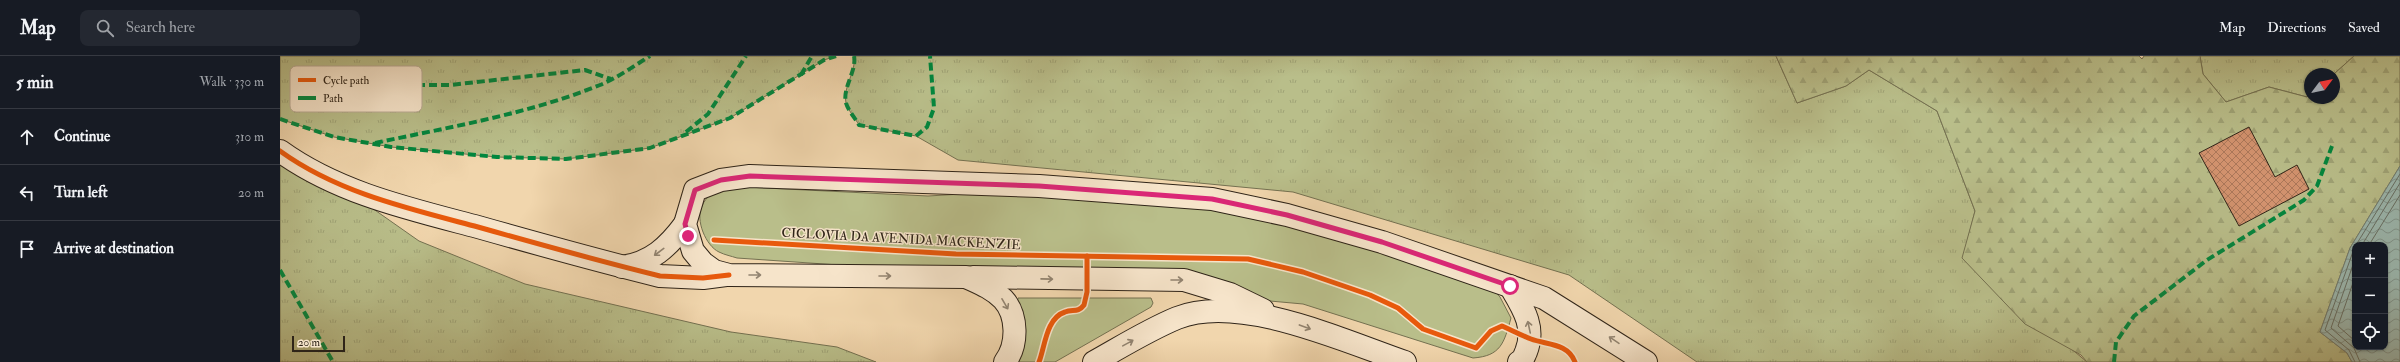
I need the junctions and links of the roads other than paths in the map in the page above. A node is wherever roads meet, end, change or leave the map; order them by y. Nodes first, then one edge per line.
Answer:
1 (280, 151) edge
2 (685, 224) junction
3 (622, 267) junction
4 (729, 275) junction
5 (966, 277) junction
6 (1510, 286) junction
7 (1280, 318) junction
8 (1005, 362) edge
9 (1094, 362) edge
10 (1405, 362) edge
11 (1519, 362) edge
12 (1646, 362) edge

1 - 3 main road
2 -> 3 main road
2 - 4 main road
2 - 6 main road
3 - 4 main road
4 -> 5 main road
5 -> 7 main road
5 -> 8 main road
11 -> 6 main road
12 -> 6 main road
9 -> 7 main road
7 -> 10 main road

